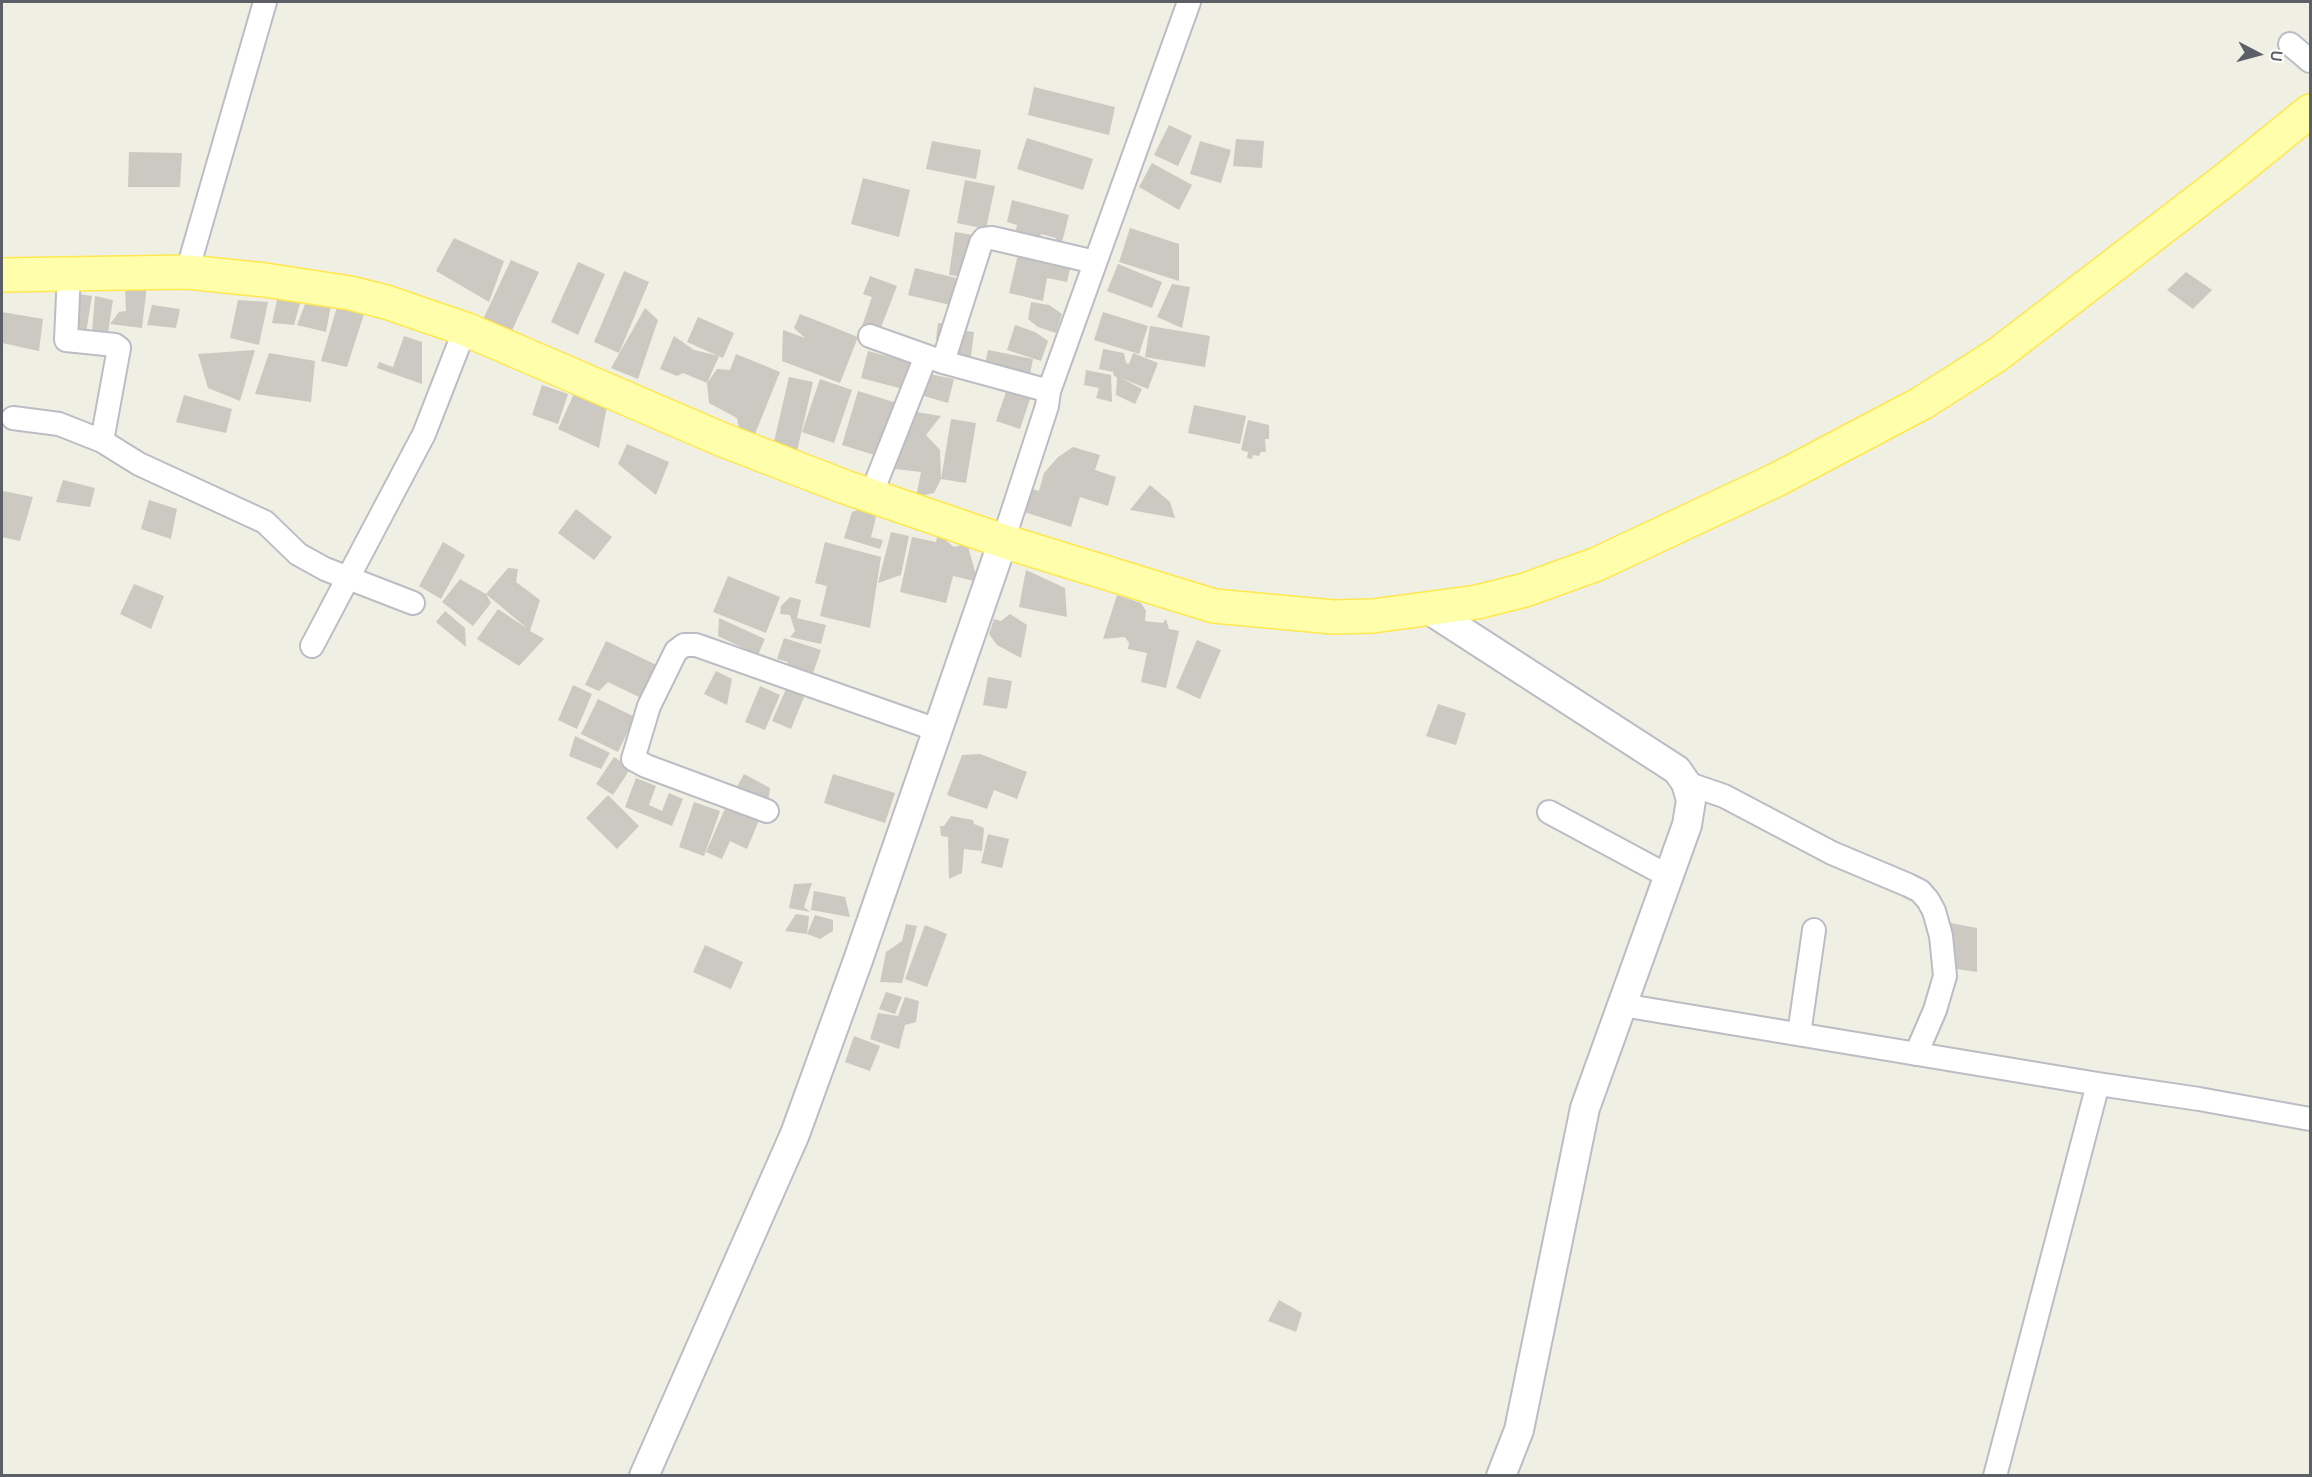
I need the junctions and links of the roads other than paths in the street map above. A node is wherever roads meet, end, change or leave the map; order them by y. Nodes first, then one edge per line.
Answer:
1 (266, 2) edge
2 (1189, 2) edge
3 (2290, 44) dead end
4 (2310, 61) edge
5 (2310, 111) edge
6 (1095, 262) junction
7 (187, 272) junction
8 (69, 273) junction
9 (2, 275) edge
10 (465, 329) junction
11 (870, 336) dead end
12 (935, 359) junction
13 (1049, 391) junction
14 (12, 418) dead end
15 (102, 441) junction
16 (871, 495) junction
17 (1003, 541) junction
18 (348, 578) junction
19 (413, 603) dead end
20 (1428, 609) junction
21 (312, 646) dead end
22 (938, 730) junction
23 (1686, 783) junction
24 (766, 811) dead end
25 (1549, 812) dead end
26 (1668, 876) junction
27 (1814, 930) dead end
28 (1622, 1005) junction
29 (1799, 1034) junction
30 (1916, 1054) junction
31 (2098, 1084) junction
32 (2310, 1119) edge
33 (644, 1476) edge
34 (1502, 1476) edge
35 (1995, 1476) edge

1 - 7 street
2 - 6 street
3 - 4 street
5 - 20 main road
6 - 12 street
6 - 13 street
7 - 8 main road
7 - 10 main road
8 - 9 main road
8 - 15 street
10 - 16 main road
10 - 18 street
11 - 12 street
12 - 13 street
12 - 16 street
13 - 17 street
14 - 15 street
15 - 18 street
16 - 17 main road
17 - 20 main road
17 - 22 street
18 - 19 street
18 - 21 street
20 - 23 street
22 - 24 street
22 - 33 street
23 - 26 street
23 - 30 street
25 - 26 street
26 - 28 street
27 - 29 street
28 - 29 street
28 - 34 street
29 - 30 street
30 - 31 street
31 - 32 street
31 - 35 street

